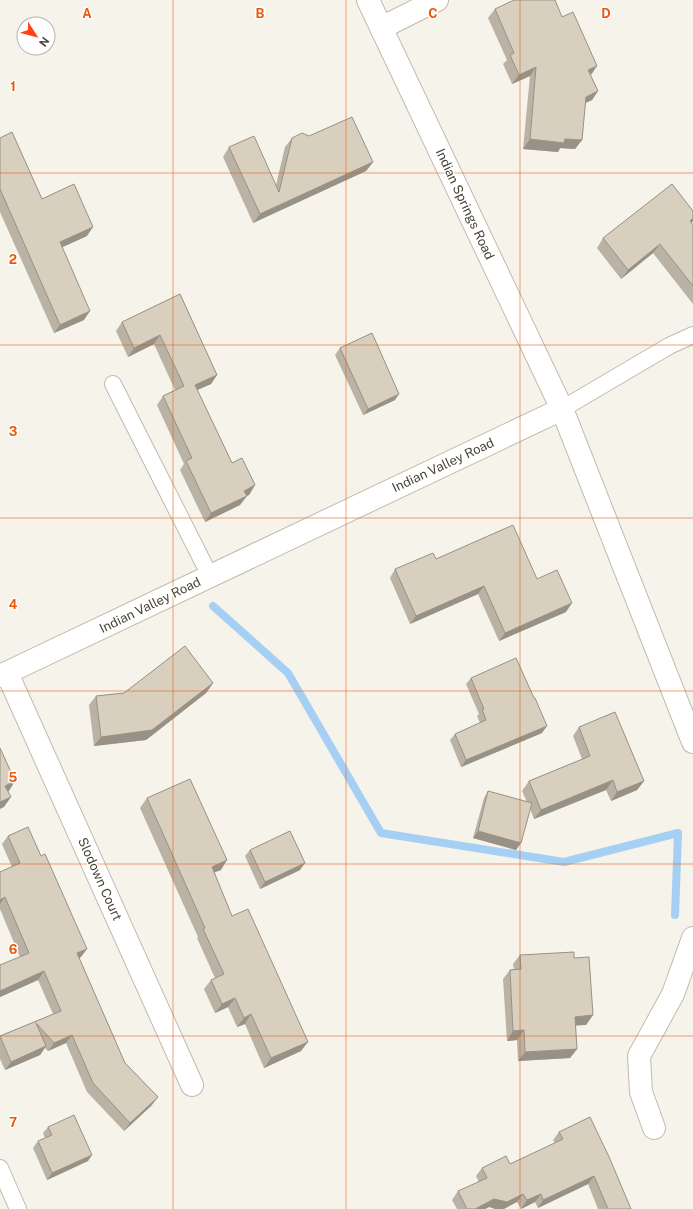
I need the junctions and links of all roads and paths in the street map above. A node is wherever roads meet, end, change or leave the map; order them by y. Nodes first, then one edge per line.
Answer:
1 (368, 0) edge
2 (437, 0) edge
3 (381, 28) junction
4 (693, 336) edge
5 (113, 384) dead end
6 (562, 409) junction
7 (210, 576) junction
8 (4, 675) edge
9 (693, 742) edge
10 (693, 938) edge
11 (192, 1085) dead end
12 (654, 1128) dead end
13 (0, 1168) edge
14 (18, 1209) edge

1 - 3 street, Indian Springs Road
2 - 3 street
3 - 6 street, Indian Springs Road
4 - 6 lane
5 - 7 lane
6 - 7 street, Indian Valley Road
6 - 9 street
7 - 8 street, Indian Valley Road
8 - 11 street, Slodown Court
10 - 12 street
13 - 14 lane

